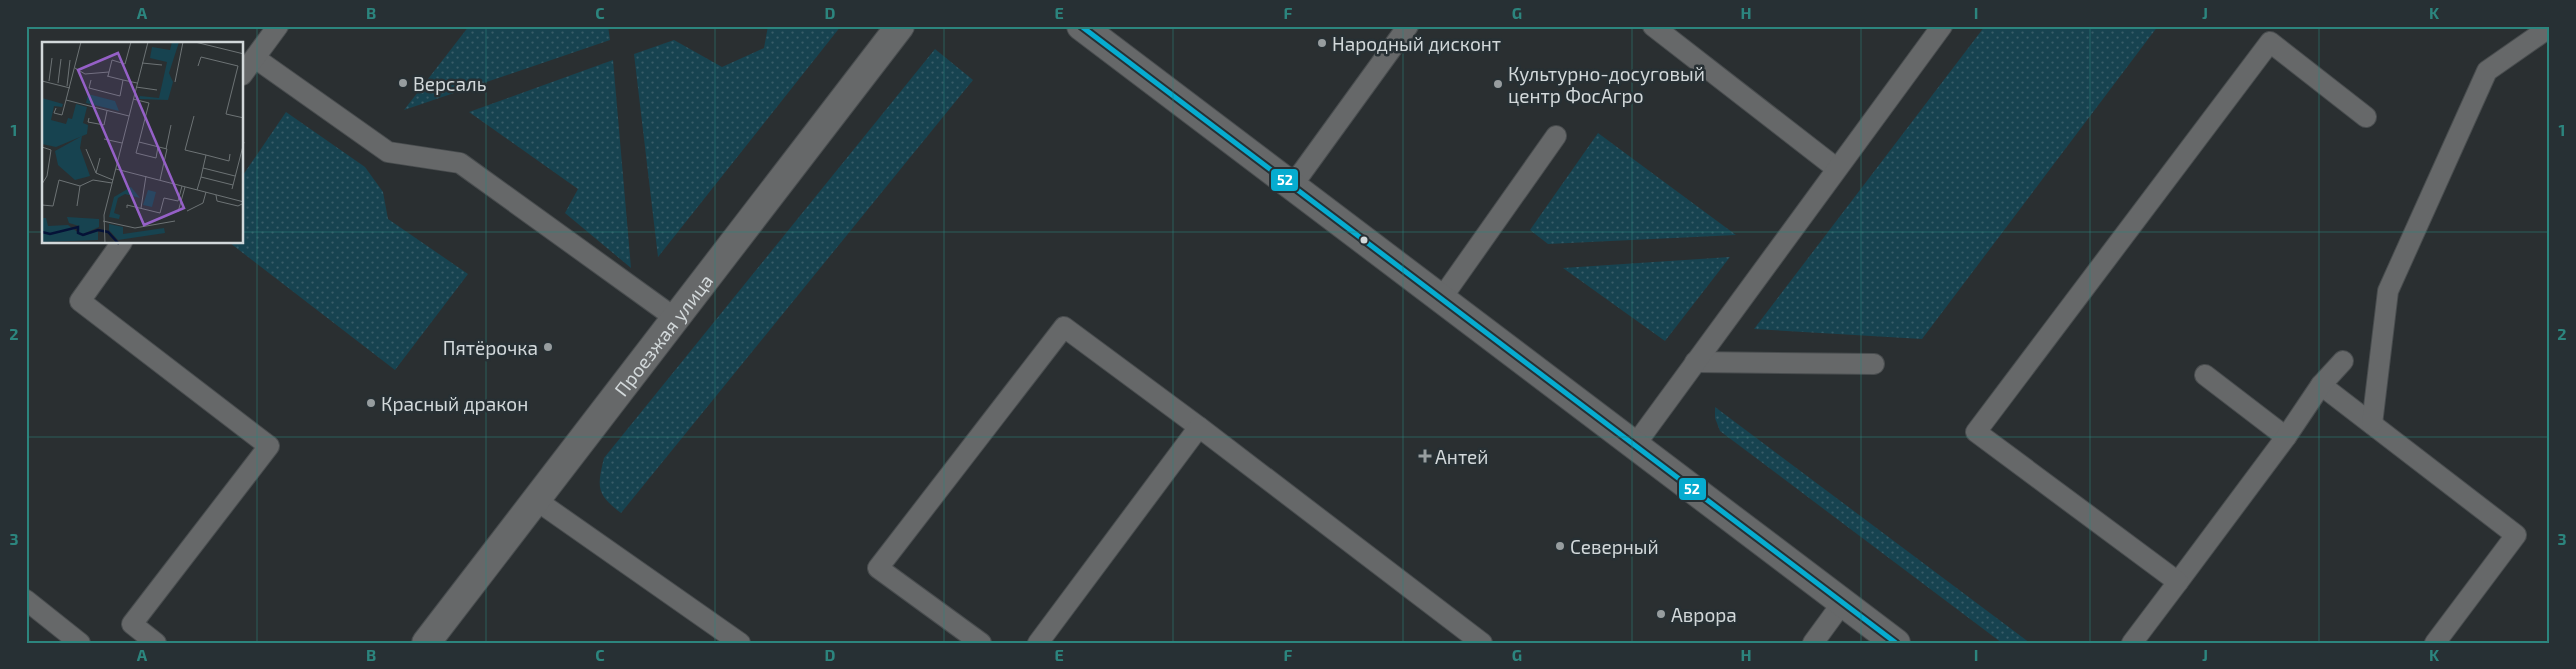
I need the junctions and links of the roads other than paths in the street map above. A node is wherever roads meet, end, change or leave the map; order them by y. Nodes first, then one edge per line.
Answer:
1 (278, 26) edge
2 (900, 26) edge
3 (1081, 26) edge
4 (1408, 26) edge
5 (1653, 26) edge
6 (1942, 26) edge
7 (2550, 27) edge
8 (255, 58) junction
9 (244, 72) edge
10 (2366, 117) dead end
11 (1556, 136) dead end
12 (1836, 168) junction
13 (1292, 186) junction
14 (121, 244) edge
15 (1441, 298) junction
16 (675, 318) junction
17 (2343, 361) dead end
18 (1695, 362) junction
19 (1874, 364) dead end
20 (2205, 375) dead end
21 (2321, 385) junction
22 (2372, 424) junction
23 (1199, 427) junction
24 (2286, 437) junction
25 (1635, 445) junction
26 (536, 500) junction
27 (2178, 582) junction
28 (26, 600) edge
29 (1843, 602) junction
30 (80, 643) edge
31 (156, 643) edge
32 (426, 643) edge
33 (740, 643) edge
34 (981, 643) edge
35 (1038, 643) edge
36 (1482, 643) edge
37 (1813, 643) edge
38 (1896, 643) edge
39 (2132, 643) edge
40 (2435, 643) edge

1 - 8 lane
2 - 16 street, Проезжая улица
3 - 13 street
4 - 13 lane
5 - 12 lane
6 - 12 lane
7 - 22 lane
8 - 9 lane
8 - 16 lane
10 - 27 lane
11 - 15 lane
12 - 18 lane
13 - 15 street
14 - 31 lane
15 - 25 street
16 - 26 street, Проезжая улица
17 - 21 lane
18 - 19 lane
18 - 25 lane
20 - 24 lane
21 - 22 lane
21 - 24 lane
22 - 40 lane
23 - 34 lane
23 - 35 lane
23 - 36 lane
24 - 27 lane
25 - 29 street
26 - 32 street, Проезжая улица
26 - 33 lane
27 - 39 lane
28 - 30 lane
29 - 37 lane
29 - 38 street

